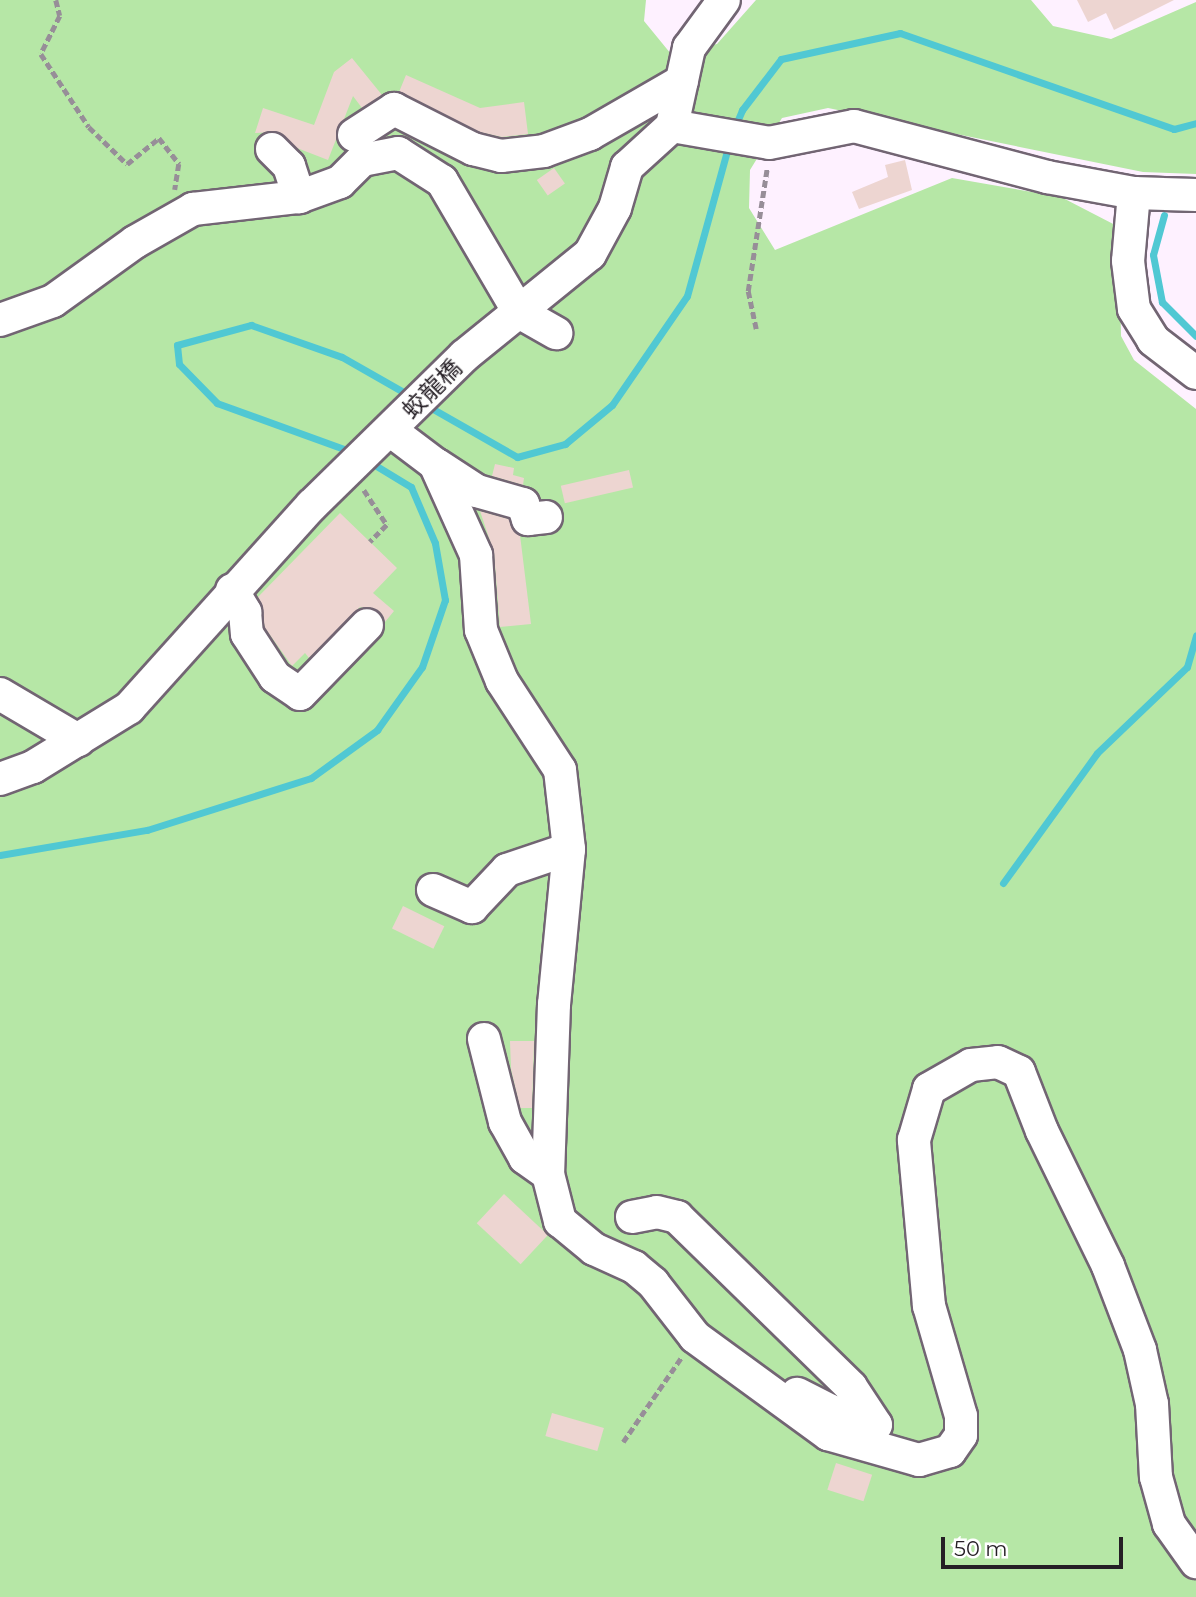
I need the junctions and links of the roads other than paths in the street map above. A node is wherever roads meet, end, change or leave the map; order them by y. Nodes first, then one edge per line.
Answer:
1 (724, 0) edge
2 (682, 81) junction
3 (426, 124) junction
4 (672, 126) junction
5 (354, 135) dead end
6 (272, 149) dead end
7 (404, 158) junction
8 (1134, 193) junction
9 (1196, 195) edge
10 (299, 197) junction
11 (519, 312) junction
12 (0, 320) edge
13 (556, 333) dead end
14 (1196, 373) edge
15 (390, 430) junction
16 (435, 464) junction
17 (546, 517) dead end
18 (232, 590) junction
19 (367, 625) dead end
20 (0, 694) edge
21 (78, 740) junction
22 (0, 779) edge
23 (569, 849) junction
24 (433, 890) dead end
25 (484, 1039) dead end
26 (548, 1174) junction
27 (632, 1217) dead end
28 (731, 1364) junction
29 (1196, 1562) edge

1 - 2 street
2 - 3 street
2 - 4 street
3 - 5 street
3 - 7 street
4 - 8 street
4 - 11 street, 蛟龍橋
6 - 10 street
7 - 10 street
7 - 11 street
8 - 9 street
8 - 14 street
10 - 12 street
11 - 13 street
11 - 15 street, 蛟龍橋
15 - 16 street
15 - 18 street, 蛟龍橋
16 - 17 street
16 - 23 street
18 - 19 street
18 - 21 street, 蛟龍橋
20 - 21 street
21 - 22 street, 蛟龍橋
23 - 24 street
23 - 26 street
25 - 26 street
26 - 28 street
27 - 28 street
28 - 29 street

